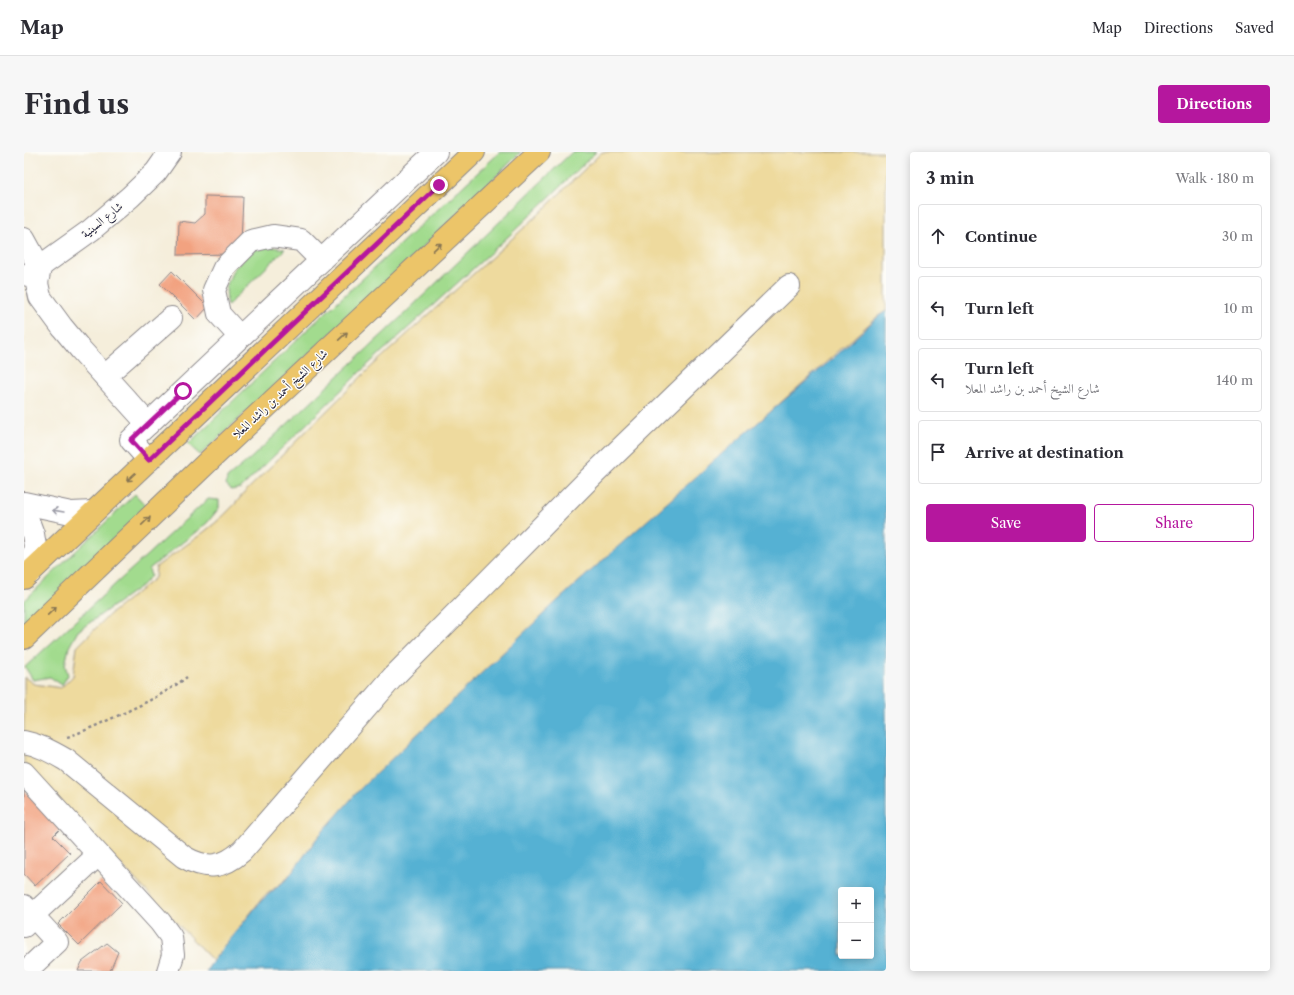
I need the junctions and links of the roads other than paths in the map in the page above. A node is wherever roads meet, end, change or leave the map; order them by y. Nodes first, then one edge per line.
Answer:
1 (170, 152) edge
2 (436, 152) edge
3 (474, 152) edge
4 (538, 152) edge
5 (24, 239) edge
6 (321, 260) junction
7 (32, 273) edge
8 (789, 286) dead end
9 (171, 318) dead end
10 (240, 337) junction
11 (105, 376) junction
12 (148, 424) junction
13 (149, 460) junction
14 (24, 503) edge
15 (24, 510) edge
16 (93, 512) junction
17 (27, 575) edge
18 (24, 638) edge
19 (24, 742) edge
20 (24, 773) edge
21 (98, 855) junction
22 (27, 916) edge
23 (26, 971) edge
24 (168, 971) edge

1 - 7 street, شارع السينية
2 - 6 street
3 - 13 main road
18 -> 4 main road, شارع الشيخ أحمد بن راشد المعلا
5 - 7 street
6 - 10 street
6 - 10 street
7 - 11 street
8 - 19 street
9 - 11 street
10 - 12 street
11 - 12 street
12 - 13 street
13 -> 16 main road
16 -> 14 street
15 - 17 street
16 - 17 main road
20 - 21 street
21 - 22 street
21 - 24 street
22 - 23 street

